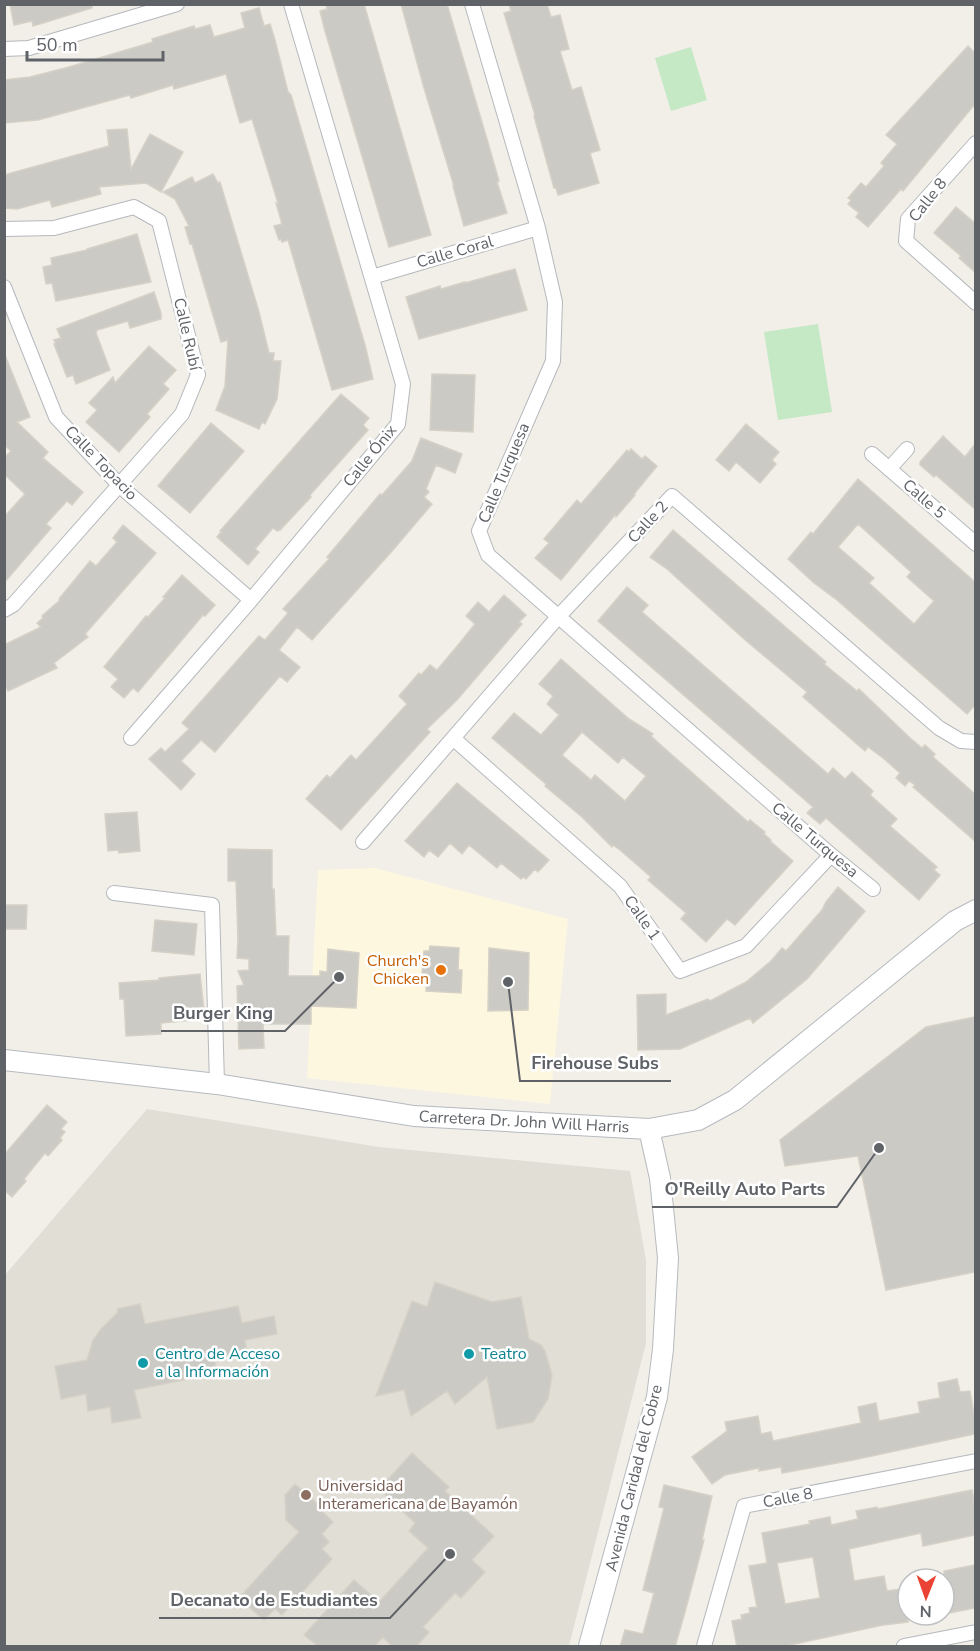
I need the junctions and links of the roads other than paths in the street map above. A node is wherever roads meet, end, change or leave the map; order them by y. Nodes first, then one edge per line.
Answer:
1 (177, 4) edge
2 (291, 4) edge
3 (472, 4) edge
4 (4, 49) edge
5 (975, 143) edge
6 (538, 228) junction
7 (4, 229) edge
8 (372, 277) junction
9 (4, 287) edge
10 (975, 303) edge
11 (907, 449) dead end
12 (872, 454) dead end
13 (889, 469) junction
14 (120, 486) junction
15 (975, 544) edge
16 (251, 600) junction
17 (4, 609) edge
18 (558, 617) junction
19 (131, 738) dead end
20 (454, 739) junction
21 (975, 742) edge
22 (363, 842) dead end
23 (831, 855) junction
24 (873, 889) dead end
25 (114, 893) dead end
26 (975, 910) edge
27 (4, 1060) edge
28 (217, 1084) junction
29 (649, 1129) junction
30 (975, 1461) edge
31 (975, 1632) edge
32 (589, 1647) edge
33 (704, 1647) edge
34 (904, 1647) edge

1 - 4 street
2 - 8 street, Calle Ónix
3 - 6 street, Calle Turquesa
5 - 10 street, Calle 8
6 - 8 street, Calle Coral
6 - 18 street, Calle Turquesa
7 - 14 street, Calle Rubí
8 - 16 street, Calle Ónix
9 - 14 street, Calle Topacio
11 - 13 street
12 - 13 street, Calle 5
13 - 15 street, Calle 5
14 - 16 street, Calle Topacio
14 - 17 street, Calle Rubí
16 - 19 street, Calle Ónix
18 - 20 street, Calle 2
18 - 21 street, Calle 2
18 - 23 street, Calle Turquesa
20 - 22 street, Calle 2
20 - 23 street, Calle 1
23 - 24 street, Calle Turquesa
25 - 28 street
26 - 29 street, Carretera Dr. John Will Harris
27 - 28 street, Carretera Dr. John Will Harris
28 - 29 street, Carretera Dr. John Will Harris
29 - 32 street, Avenida Caridad del Cobre
30 - 33 street, Calle 8
31 - 34 street

